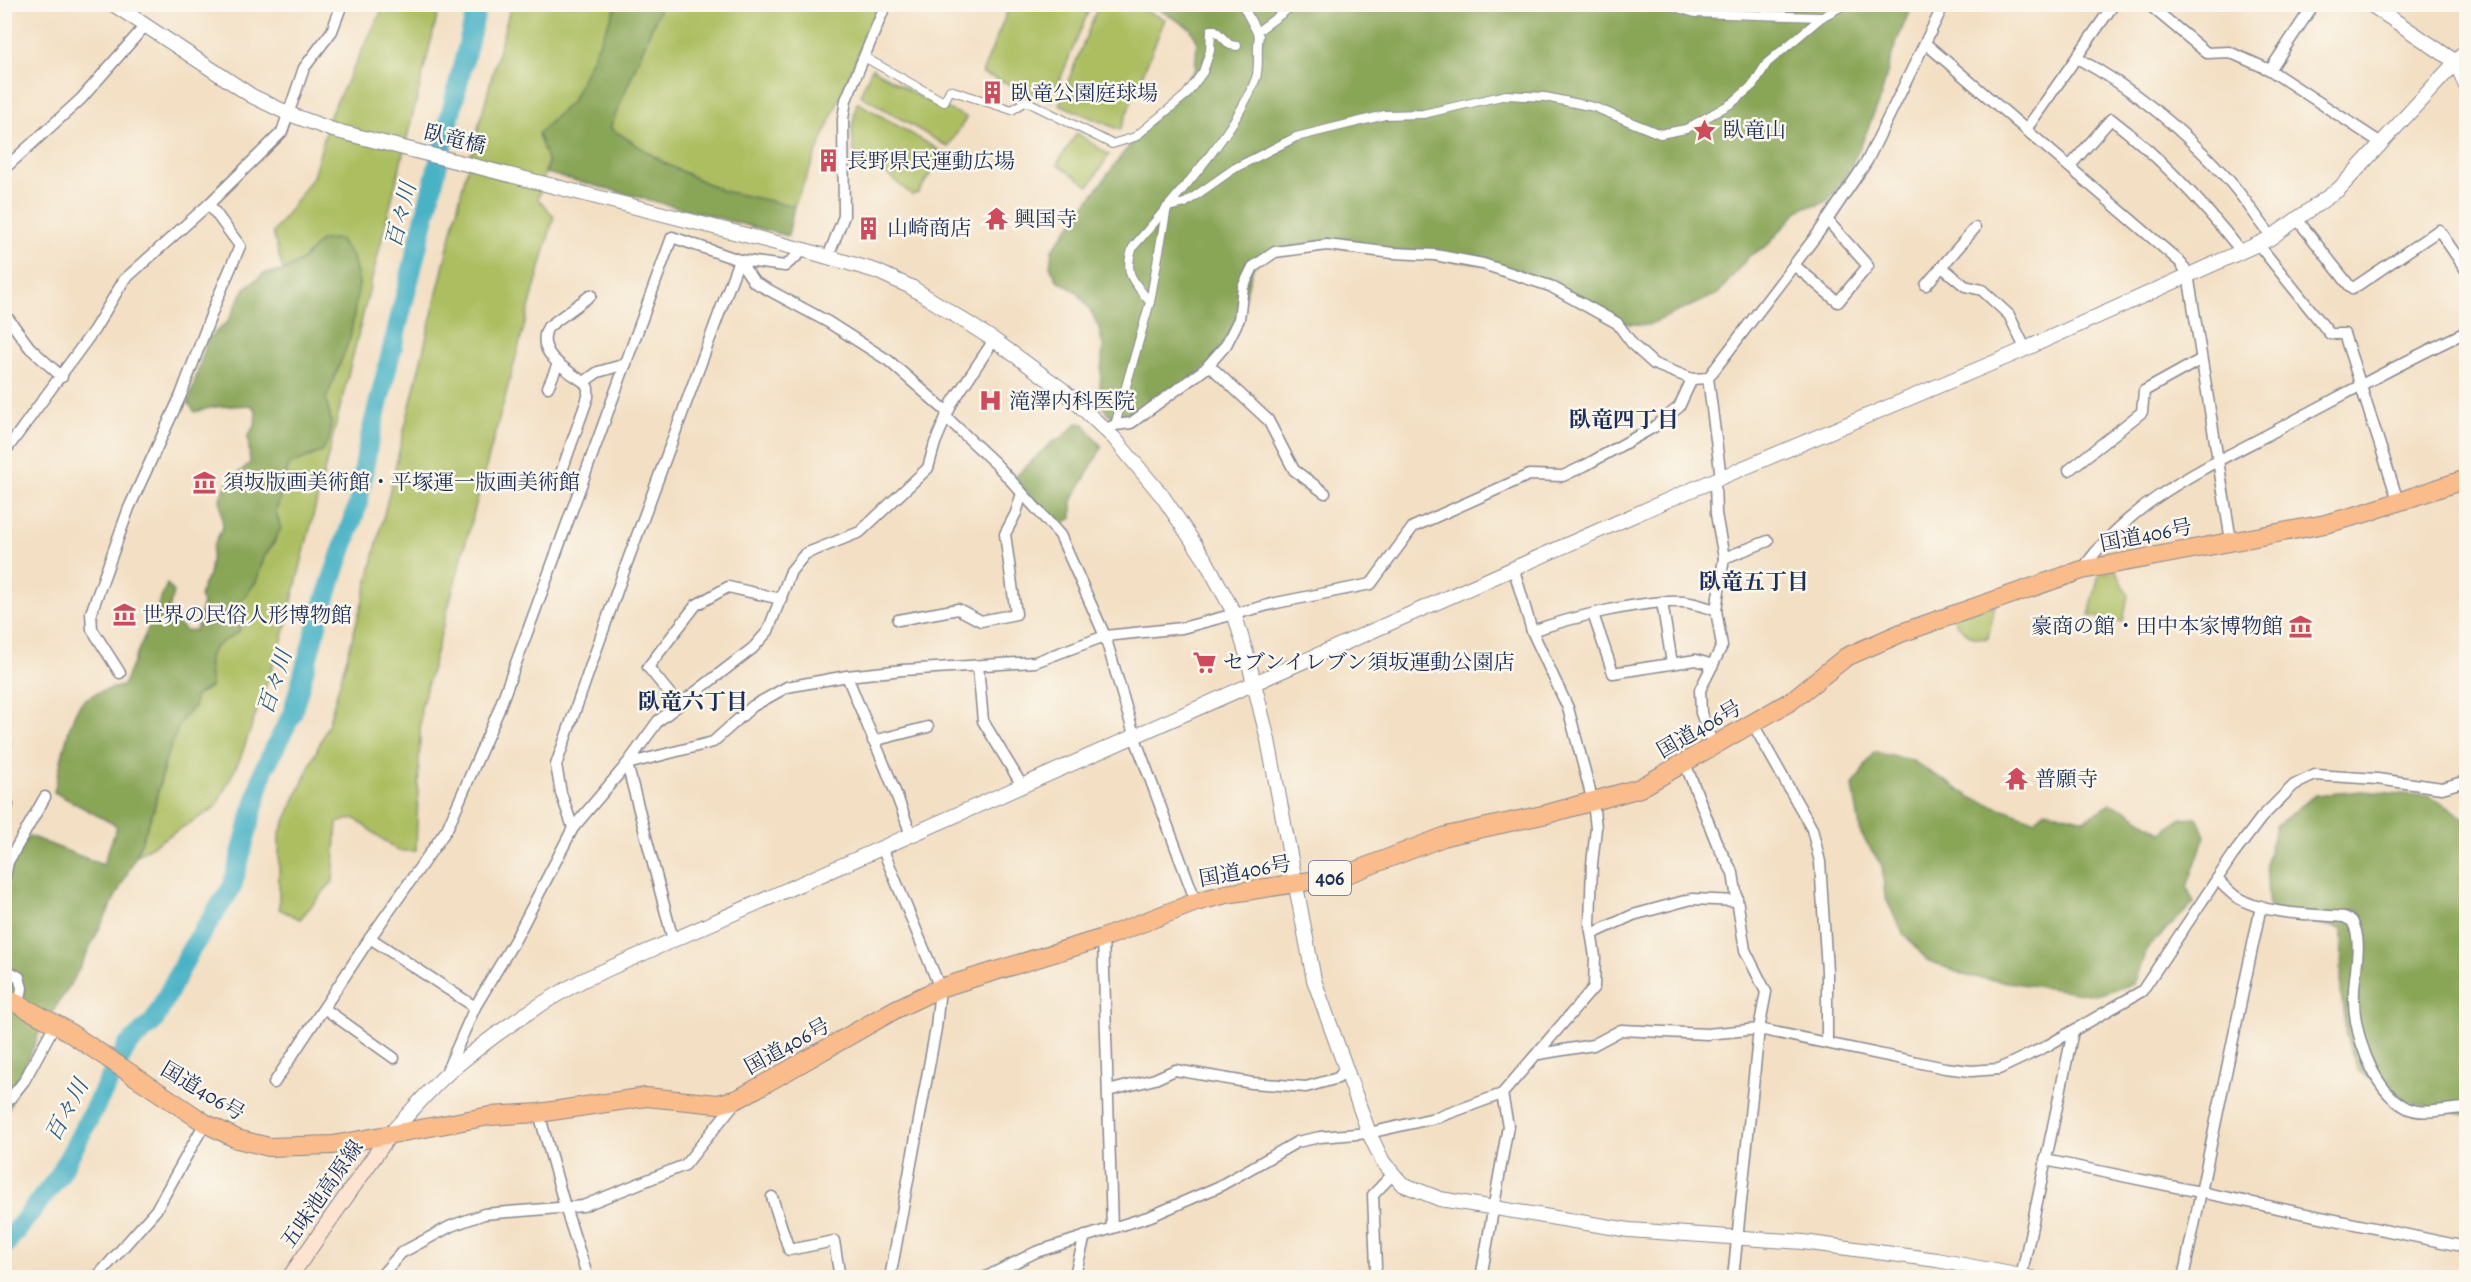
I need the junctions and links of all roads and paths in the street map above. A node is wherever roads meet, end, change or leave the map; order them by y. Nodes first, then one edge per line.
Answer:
1 (113, 4) edge
2 (342, 4) edge
3 (886, 4) edge
4 (1242, 4) edge
5 (1295, 4) edge
6 (1664, 4) edge
7 (1846, 4) edge
8 (1944, 4) edge
9 (2114, 4) edge
10 (2148, 4) edge
11 (2314, 4) edge
12 (2370, 4) edge
13 (129, 9) edge
14 (1822, 17) junction
15 (144, 27) junction
16 (1258, 30) junction
17 (1925, 43) junction
18 (1237, 46) dead end
19 (2466, 51) edge
20 (864, 57) junction
21 (2076, 58) junction
22 (2456, 62) junction
23 (2270, 70) junction
24 (2466, 86) edge
25 (289, 114) junction
26 (2027, 128) junction
27 (2381, 143) junction
28 (2070, 166) junction
29 (4, 169) edge
30 (209, 204) junction
31 (1167, 207) junction
32 (2297, 219) junction
33 (1827, 220) junction
34 (1975, 228) dead end
35 (2272, 237) junction
36 (2258, 244) junction
37 (804, 250) junction
38 (2241, 251) junction
39 (828, 257) junction
40 (739, 260) junction
41 (1794, 265) junction
42 (1942, 267) junction
43 (2466, 270) edge
44 (2188, 274) junction
45 (1926, 285) dead end
46 (591, 295) dead end
47 (1150, 302) junction
48 (4, 313) edge
49 (2466, 332) edge
50 (993, 340) junction
51 (2025, 348) junction
52 (2200, 360) junction
53 (626, 363) junction
54 (558, 364) junction
55 (1209, 365) junction
56 (62, 377) junction
57 (1708, 378) junction
58 (1692, 379) junction
59 (584, 381) junction
60 (2362, 384) junction
61 (548, 387) dead end
62 (947, 418) junction
63 (1110, 427) junction
64 (4, 453) edge
65 (2218, 461) junction
66 (2069, 470) dead end
67 (560, 476) dead end
68 (2466, 479) edge
69 (1718, 480) junction
70 (1022, 493) junction
71 (1325, 494) dead end
72 (2398, 501) junction
73 (1768, 541) dead end
74 (2231, 541) junction
75 (1724, 558) junction
76 (1515, 570) junction
77 (2082, 570) junction
78 (781, 598) junction
79 (1662, 602) junction
80 (1716, 610) junction
81 (1234, 613) junction
82 (1593, 614) junction
83 (898, 621) dead end
84 (1532, 631) junction
85 (1105, 636) junction
86 (1672, 663) junction
87 (1713, 665) junction
88 (978, 666) junction
89 (120, 673) dead end
90 (847, 676) junction
91 (1254, 684) junction
92 (678, 704) junction
93 (1753, 724) junction
94 (928, 727) dead end
95 (1135, 738) junction
96 (873, 741) junction
97 (1713, 745) junction
98 (1685, 763) junction
99 (627, 764) junction
100 (2466, 781) edge
101 (1023, 787) junction
102 (45, 797) dead end
103 (1593, 802) junction
104 (573, 828) junction
105 (911, 837) junction
106 (883, 850) junction
107 (2217, 879) junction
108 (4, 882) edge
109 (1295, 885) junction
110 (1737, 901) junction
111 (1196, 902) junction
112 (2261, 906) junction
113 (1592, 934) junction
114 (369, 938) junction
115 (1103, 938) junction
116 (673, 940) junction
117 (4, 969) edge
118 (940, 988) junction
119 (12, 1001) edge
120 (475, 1007) junction
121 (325, 1009) junction
122 (58, 1025) junction
123 (1759, 1029) junction
124 (2073, 1031) junction
125 (1827, 1043) junction
126 (1539, 1054) junction
127 (394, 1058) dead end
128 (1345, 1069) junction
129 (445, 1075) junction
130 (274, 1083) dead end
131 (1108, 1091) junction
132 (1502, 1094) junction
133 (738, 1099) junction
134 (4, 1106) edge
135 (2466, 1108) edge
136 (539, 1113) junction
137 (206, 1123) junction
138 (1369, 1133) junction
139 (390, 1134) junction
140 (2045, 1160) junction
141 (1392, 1175) junction
142 (2202, 1194) junction
143 (772, 1197) dead end
144 (565, 1207) junction
145 (1495, 1209) junction
146 (1112, 1228) junction
147 (1085, 1236) junction
148 (1735, 1238) junction
149 (2466, 1247) edge
150 (97, 1277) edge
151 (2024, 1277) edge
152 (289, 1278) edge
153 (379, 1278) edge
154 (588, 1278) edge
155 (840, 1278) edge
156 (890, 1278) edge
157 (984, 1278) edge
158 (1074, 1278) edge
159 (1373, 1278) edge
160 (1481, 1278) edge
161 (1732, 1278) edge
162 (2183, 1278) edge

1 - 13 street, 臥竜橋
2 - 25 street
3 - 20 street
4 - 16 street
5 - 16 street
6 - 14 street
7 - 14 street
8 - 17 street
9 - 21 street
10 - 23 street
11 - 23 street
12 - 22 street
13 - 15 street, 臥竜橋
14 - 31 street
15 - 25 street, 臥竜橋
15 - 29 street
16 - 31 street
17 - 26 street
17 - 33 street
18 - 20 street
19 - 22 street
20 - 39 street
21 - 26 street
21 - 35 street
22 - 24 street
22 - 27 street
23 - 27 street
25 - 30 street
25 - 37 street, 臥竜橋
26 - 28 street
27 - 32 street
28 - 38 street
28 - 44 street
30 - 56 street
30 - 89 street
31 - 47 street
31 - 47 street
32 - 35 street
32 - 43 street
33 - 41 street
33 - 41 street
34 - 42 street
35 - 36 street
36 - 38 street
36 - 60 street
37 - 39 street, 臥竜橋
37 - 40 street
38 - 44 street
39 - 50 street, 臥竜橋
40 - 53 street
40 - 62 street
40 - 104 street
41 - 57 street
42 - 45 street
42 - 51 street
44 - 51 street
44 - 52 street
46 - 54 street
47 - 63 street
48 - 56 street
49 - 60 street
50 - 62 street
50 - 63 street, 臥竜橋
51 - 69 street
52 - 65 street
52 - 66 street
53 - 59 street
53 - 114 street
54 - 59 street
54 - 61 street
55 - 58 street
55 - 63 street
55 - 71 street
56 - 64 street
57 - 58 street
57 - 69 street
58 - 81 street
59 - 67 street
60 - 65 street
60 - 72 street
62 - 70 street
62 - 78 street
63 - 81 street, 臥竜橋
65 - 74 street
65 - 77 street
68 - 72 highway, 国道406号 / 406
69 - 75 street
69 - 76 street
70 - 83 street
70 - 85 street
72 - 74 highway, 国道406号 / 406
73 - 75 street
74 - 77 highway, 国道406号 / 406
75 - 80 street
76 - 84 street
76 - 91 street
77 - 93 highway, 国道406号 / 406
78 - 92 street
78 - 92 street
79 - 80 street
79 - 82 street
79 - 86 street
80 - 87 street
81 - 85 street
81 - 91 street, 臥竜橋
82 - 84 street
82 - 86 street
84 - 103 street
85 - 88 street
85 - 95 street
86 - 87 street
87 - 97 street
88 - 90 street
88 - 101 street
90 - 96 street
90 - 99 street
91 - 95 street
91 - 109 street, 臥竜橋
92 - 99 street
93 - 97 highway, 国道406号 / 406
93 - 125 street
94 - 96 street
95 - 101 street
95 - 111 street
96 - 105 street
97 - 98 highway, 国道406号 / 406
98 - 103 highway, 国道406号 / 406
98 - 110 street
99 - 104 street
99 - 116 street
100 - 107 street
101 - 105 street
102 - 108 street
103 - 109 highway, 国道406号 / 406
103 - 113 street
104 - 120 street
105 - 106 street
106 - 116 street
106 - 118 street
107 - 112 street
107 - 124 street
109 - 111 highway, 国道406号 / 406
109 - 128 street, 臥竜橋
110 - 113 street
110 - 123 street
111 - 115 highway, 国道406号 / 406
112 - 135 street
112 - 142 street
113 - 126 street
114 - 120 street
114 - 121 street
115 - 118 highway, 国道406号 / 406
115 - 131 street
116 - 129 street
117 - 119 street
118 - 133 highway, 国道406号 / 406
118 - 156 street
119 - 122 highway, 国道406号 / 406
120 - 129 street
121 - 127 street
121 - 130 street
122 - 134 street
122 - 137 highway, 国道406号 / 406
123 - 125 street
123 - 126 street
123 - 148 street
124 - 125 street
124 - 140 street
126 - 132 street
128 - 131 street
128 - 138 street, 臥竜橋
129 - 139 street
131 - 146 street
132 - 138 street
132 - 145 street
133 - 136 highway, 国道406号 / 406
133 - 144 street
136 - 139 highway, 国道406号 / 406
136 - 144 street
137 - 139 highway, 国道406号 / 406
137 - 150 street
138 - 141 street, 臥竜橋
138 - 146 street
139 - 152 main road, 五味池高原線
140 - 142 street
140 - 151 street
141 - 145 street
141 - 159 street
142 - 149 street
142 - 162 street
143 - 155 street
144 - 153 street
144 - 154 street
145 - 148 street
145 - 160 street
146 - 147 street
147 - 157 street
147 - 158 street
148 - 151 street
148 - 161 street

